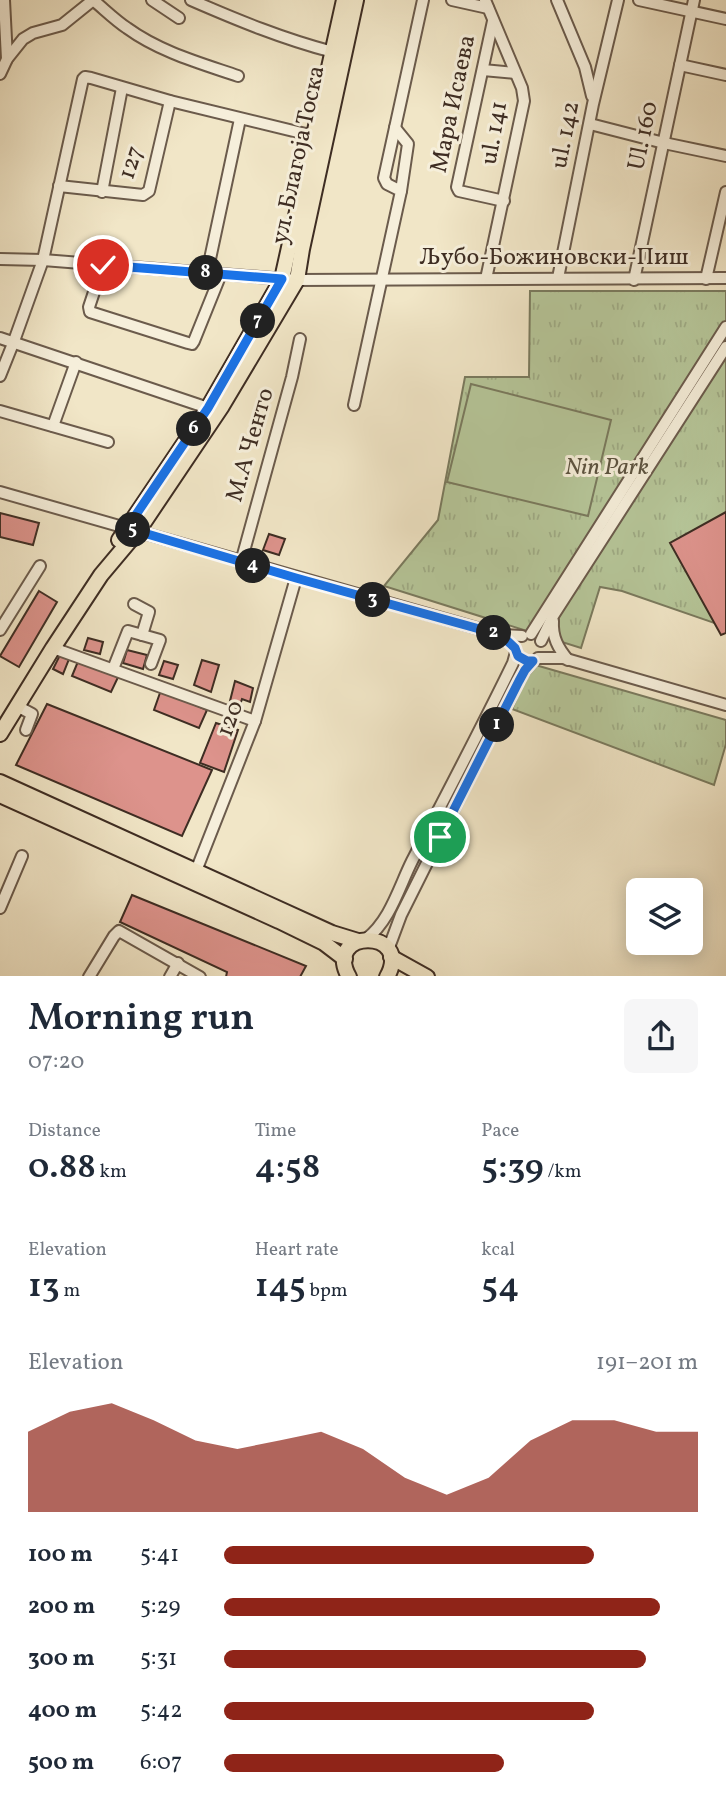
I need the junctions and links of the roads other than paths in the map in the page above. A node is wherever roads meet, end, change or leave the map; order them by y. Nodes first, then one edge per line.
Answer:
1 (4, 0) edge
2 (93, 0) edge
3 (152, 0) edge
4 (191, 0) edge
5 (344, 0) edge
6 (355, 0) edge
7 (423, 0) edge
8 (452, 0) edge
9 (556, 0) edge
10 (618, 0) edge
11 (639, 0) edge
12 (694, 0) edge
13 (486, 4) edge
14 (691, 12) junction
15 (179, 18) dead end
16 (726, 19) edge
17 (493, 21) junction
18 (333, 52) junction
19 (7, 60) junction
20 (680, 65) junction
21 (483, 70) junction
22 (515, 73) junction
23 (0, 74) edge
24 (726, 75) edge
25 (238, 76) dead end
26 (122, 88) junction
27 (170, 101) junction
28 (593, 104) junction
29 (240, 119) junction
30 (590, 124) junction
31 (395, 128) junction
32 (314, 136) junction
33 (664, 143) junction
34 (726, 156) edge
35 (59, 186) junction
36 (102, 191) junction
37 (401, 191) junction
38 (726, 192) edge
39 (504, 201) junction
40 (726, 233) edge
41 (713, 253) junction
42 (0, 259) edge
43 (43, 260) junction
44 (103, 265) junction
45 (207, 273) junction
46 (221, 274) junction
47 (558, 278) junction
48 (282, 279) junction
49 (486, 279) junction
50 (706, 279) junction
51 (725, 279) edge
52 (298, 280) junction
53 (381, 280) junction
54 (634, 280) junction
55 (726, 327) edge
56 (0, 338) edge
57 (300, 339) dead end
58 (14, 341) junction
59 (726, 348) edge
60 (76, 362) junction
61 (0, 376) edge
62 (354, 405) dead end
63 (208, 408) junction
64 (0, 411) edge
65 (53, 426) junction
66 (108, 442) dead end
67 (0, 492) edge
68 (132, 530) junction
69 (241, 562) junction
70 (40, 566) dead end
71 (296, 578) junction
72 (134, 604) dead end
73 (553, 616) junction
74 (0, 630) edge
75 (142, 635) junction
76 (501, 635) junction
77 (526, 635) junction
78 (542, 643) junction
79 (53, 648) junction
80 (515, 650) junction
81 (535, 659) junction
82 (565, 659) junction
83 (151, 664) dead end
84 (113, 669) junction
85 (726, 705) edge
86 (17, 706) junction
87 (0, 716) edge
88 (255, 721) junction
89 (26, 730) dead end
90 (0, 734) edge
91 (0, 782) edge
92 (0, 795) edge
93 (22, 856) dead end
94 (196, 871) junction
95 (0, 908) edge
96 (362, 940) junction
97 (389, 954) junction
98 (178, 963) junction
99 (346, 971) edge
100 (89, 976) edge
101 (170, 976) edge
102 (200, 976) edge
103 (387, 976) edge
104 (427, 976) edge

1 - 19 street
2 - 19 street
2 - 25 street
3 - 15 street
4 - 18 street
5 - 18 main road
6 - 52 main road, ул. Благоја Тоска
7 - 31 street
8 - 13 street
9 - 28 street
10 - 28 street, ul. 142
11 - 14 street
12 - 14 street, Ul. 160
13 - 17 street, ul. 141
14 - 16 street
14 - 20 street, Ul. 160
17 - 21 street, Мара Исаева
17 - 22 street, ul. 141
18 - 32 main road
19 - 23 street
20 - 24 street
20 - 33 street, Ul. 160
21 - 22 street
21 - 39 street, Мара Исаева
22 - 39 street, ul. 141
26 - 27 street
26 - 35 street
26 - 36 street
27 - 29 street
27 - 36 street, 127
28 - 30 street, ul. 142
29 - 32 street
29 - 45 street
30 - 33 street
30 - 47 street, ul. 142
31 - 37 street
31 - 37 street
32 - 48 main road
33 - 34 street
33 - 54 street, Ul. 160
35 - 36 street, 127
35 - 43 street
37 - 53 street
38 - 41 street
39 - 49 street, ul. 141
40 - 41 street
41 - 50 street
42 - 43 street, Љубо-Божиновски-Пиш
43 - 44 street, Љубо-Божиновски-Пиш
43 - 58 street
44 - 45 street, Љубо-Божиновски-Пиш
44 - 46 street
45 - 46 street, Љубо-Божиновски-Пиш
46 - 48 street, Љубо-Божиновски-Пиш
47 - 49 street, Љубо-Божиновски-Пиш
47 - 54 street, Љубо-Божиновски-Пиш
48 - 52 street, Љубо-Божиновски-Пиш
48 - 63 main road
49 - 53 street, Љубо-Божиновски-Пиш
50 - 51 street, Љубо-Божиновски-Пиш
50 - 54 street, Љубо-Божиновски-Пиш
52 - 53 street, Љубо-Божиновски-Пиш
52 - 68 main road, ул. Благоја Тоска
53 - 62 street
55 - 77 street
56 - 58 street
57 - 69 street, М.А Ченто
58 - 60 street
58 - 61 street
59 - 73 street
60 - 63 street
60 - 65 street
63 - 68 main road
64 - 65 street
65 - 66 street
67 - 68 street
68 - 69 street
68 - 79 main road, ул. Благоја Тоска
68 - 87 main road
69 - 71 street
70 - 74 street
71 - 76 street
71 - 88 street, 120
72 - 75 street
73 - 78 street
73 - 82 street
75 - 83 street
75 - 84 street
76 - 77 street
76 - 80 street
77 - 78 street
77 - 80 street
78 - 81 street
78 - 82 street
79 - 84 street
79 - 86 main road, ул. Благоја Тоска
80 - 81 street
80 - 96 street
81 - 82 street
81 - 97 street
82 - 85 street
84 - 88 street
86 - 89 street
86 - 90 main road, ул. Благоја Тоска
88 - 94 street, 120
91 - 94 main road
92 - 99 main road
93 - 95 street
94 - 96 main road
96 - 97 main road
96 - 99 main road
97 - 103 main road
97 - 104 main road
98 - 100 street
98 - 101 street
98 - 102 street

